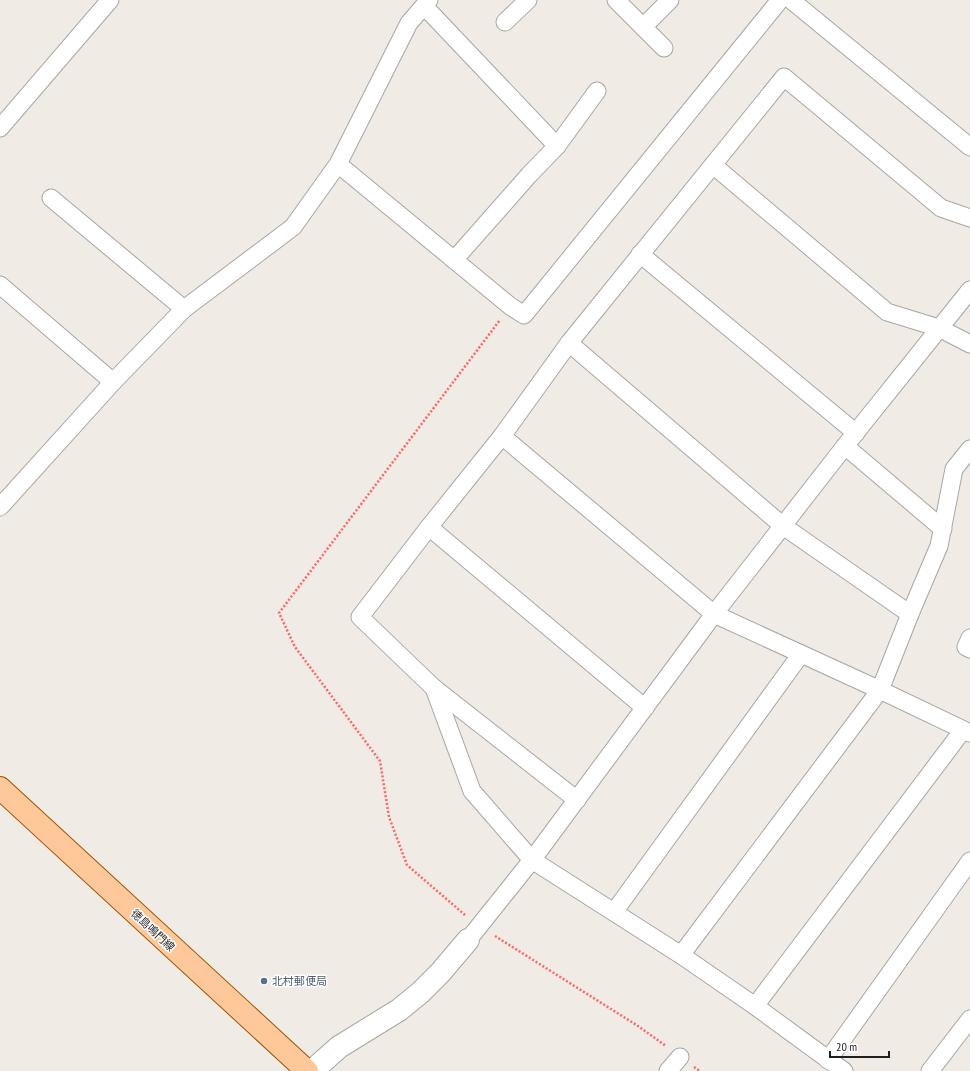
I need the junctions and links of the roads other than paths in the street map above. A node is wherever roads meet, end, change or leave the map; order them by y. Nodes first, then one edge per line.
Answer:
1 (110, 0) edge
2 (528, 0) edge
3 (616, 0) edge
4 (670, 0) edge
5 (780, 0) edge
6 (791, 0) edge
7 (426, 3) edge
8 (505, 22) dead end
9 (642, 27) junction
10 (664, 48) dead end
11 (597, 91) dead end
12 (0, 128) edge
13 (557, 146) junction
14 (970, 147) edge
15 (338, 164) junction
16 (713, 165) junction
17 (51, 198) dead end
18 (970, 218) edge
19 (640, 254) junction
20 (454, 260) junction
21 (0, 285) edge
22 (970, 290) edge
23 (184, 309) junction
24 (939, 328) junction
25 (569, 343) junction
26 (970, 344) edge
27 (113, 382) junction
28 (856, 433) junction
29 (502, 436) junction
30 (845, 446) junction
31 (970, 449) edge
32 (0, 507) edge
33 (783, 526) junction
34 (429, 527) junction
35 (943, 529) junction
36 (714, 614) junction
37 (910, 614) junction
38 (970, 638) edge
39 (970, 649) edge
40 (801, 654) junction
41 (434, 688) junction
42 (880, 690) junction
43 (645, 708) junction
44 (966, 731) edge
45 (0, 788) edge
46 (577, 800) junction
47 (532, 860) junction
48 (970, 861) edge
49 (614, 912) junction
50 (468, 940) joint
51 (681, 955) junction
52 (755, 1006) junction
53 (970, 1018) edge
54 (680, 1057) dead end
55 (828, 1060) junction
56 (307, 1071) edge
57 (312, 1071) edge
58 (668, 1071) edge
59 (844, 1071) edge
60 (930, 1071) edge

1 - 12 street
2 - 8 street
3 - 9 street
4 - 9 street
5 - 20 street
6 - 14 street
7 - 13 street
7 - 15 street
9 - 10 street
11 - 13 street
13 - 20 street
15 - 20 street
15 - 23 street
16 - 18 street
16 - 19 street
16 - 24 street
17 - 23 street
19 - 25 street
19 - 28 street
21 - 27 street
22 - 24 street
23 - 27 street
24 - 26 street
24 - 28 street
25 - 29 street
25 - 33 street
27 - 32 street
28 - 30 street
29 - 34 street
29 - 36 street
30 - 33 street
30 - 35 street
31 - 35 street
33 - 36 street
33 - 37 street
34 - 41 street
34 - 43 street
35 - 37 street
36 - 40 street
36 - 43 street
37 - 42 street
38 - 39 street
40 - 42 street
40 - 49 street
41 - 46 street
41 - 47 street
42 - 44 street
42 - 51 street
43 - 46 street
44 - 52 street
45 - 56 main road, 徳島鳴門線
46 - 47 street
47 - 49 street
47 - 50 street
48 - 55 street
49 - 51 street
50 - 57 street
51 - 52 street
52 - 55 street
53 - 60 street
54 - 58 street
55 - 59 street

